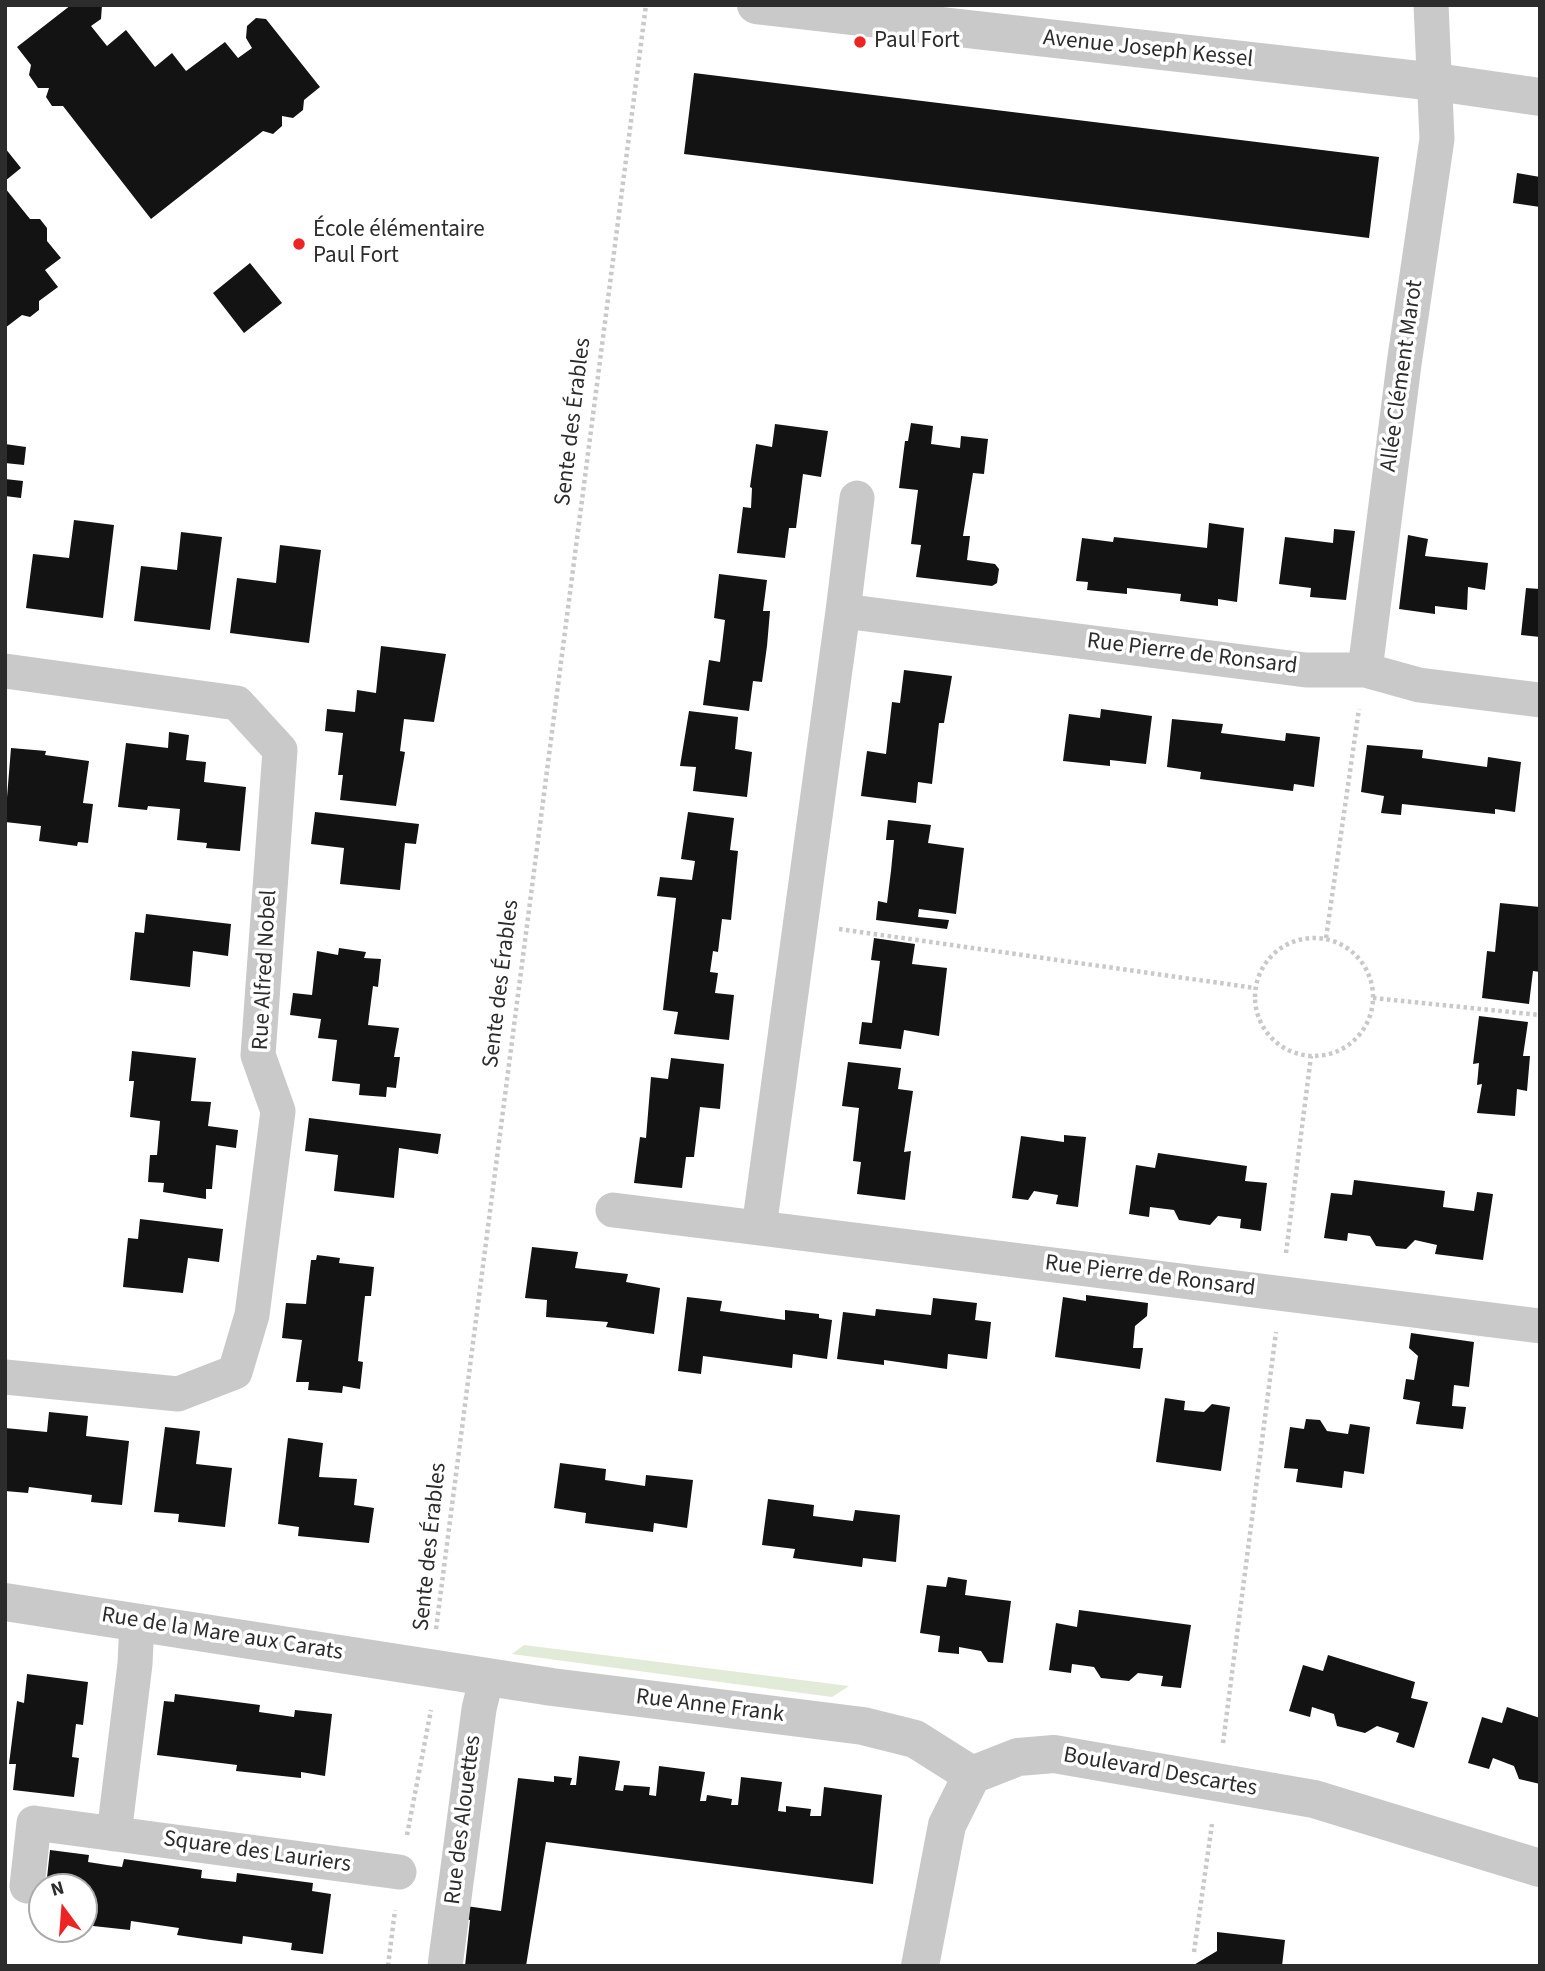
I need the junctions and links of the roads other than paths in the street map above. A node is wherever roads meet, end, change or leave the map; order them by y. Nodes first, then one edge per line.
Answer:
1 (756, 5) edge
2 (1431, 5) edge
3 (1436, 82) junction
4 (1540, 97) edge
5 (857, 498) dead end
6 (843, 611) junction
7 (1365, 670) junction
8 (5, 671) edge
9 (1540, 700) edge
10 (613, 1210) dead end
11 (759, 1228) junction
12 (1540, 1326) edge
13 (5, 1377) edge
14 (5, 1602) edge
15 (137, 1622) junction
16 (439, 1668) joint
17 (487, 1676) junction
18 (972, 1775) junction
19 (114, 1833) junction
20 (1540, 1868) edge
21 (399, 1872) road end
22 (27, 1886) dead end
23 (445, 1966) edge
24 (920, 1966) edge

1 - 3 street, Avenue Joseph Kessel
2 - 3 street, Allée Clément Marot
3 - 4 street, Avenue Joseph Kessel
3 - 7 street, Allée Clément Marot
5 - 6 street
6 - 7 street, Rue Pierre de Ronsard
6 - 11 street
7 - 9 street, Rue Pierre de Ronsard
8 - 13 street, Rue Alfred Nobel
10 - 11 street, Rue Pierre de Ronsard
11 - 12 street, Rue Pierre de Ronsard
14 - 15 street, Rue de la Mare aux Carats
15 - 16 street, Rue de la Mare aux Carats
15 - 19 street
16 - 17 street, Rue Anne Frank
17 - 18 street, Rue Anne Frank
17 - 23 street, Rue des Alouettes
18 - 20 street, Boulevard Descartes
18 - 24 street
19 - 21 street, Square des Lauriers
19 - 22 street, Square des Lauriers

